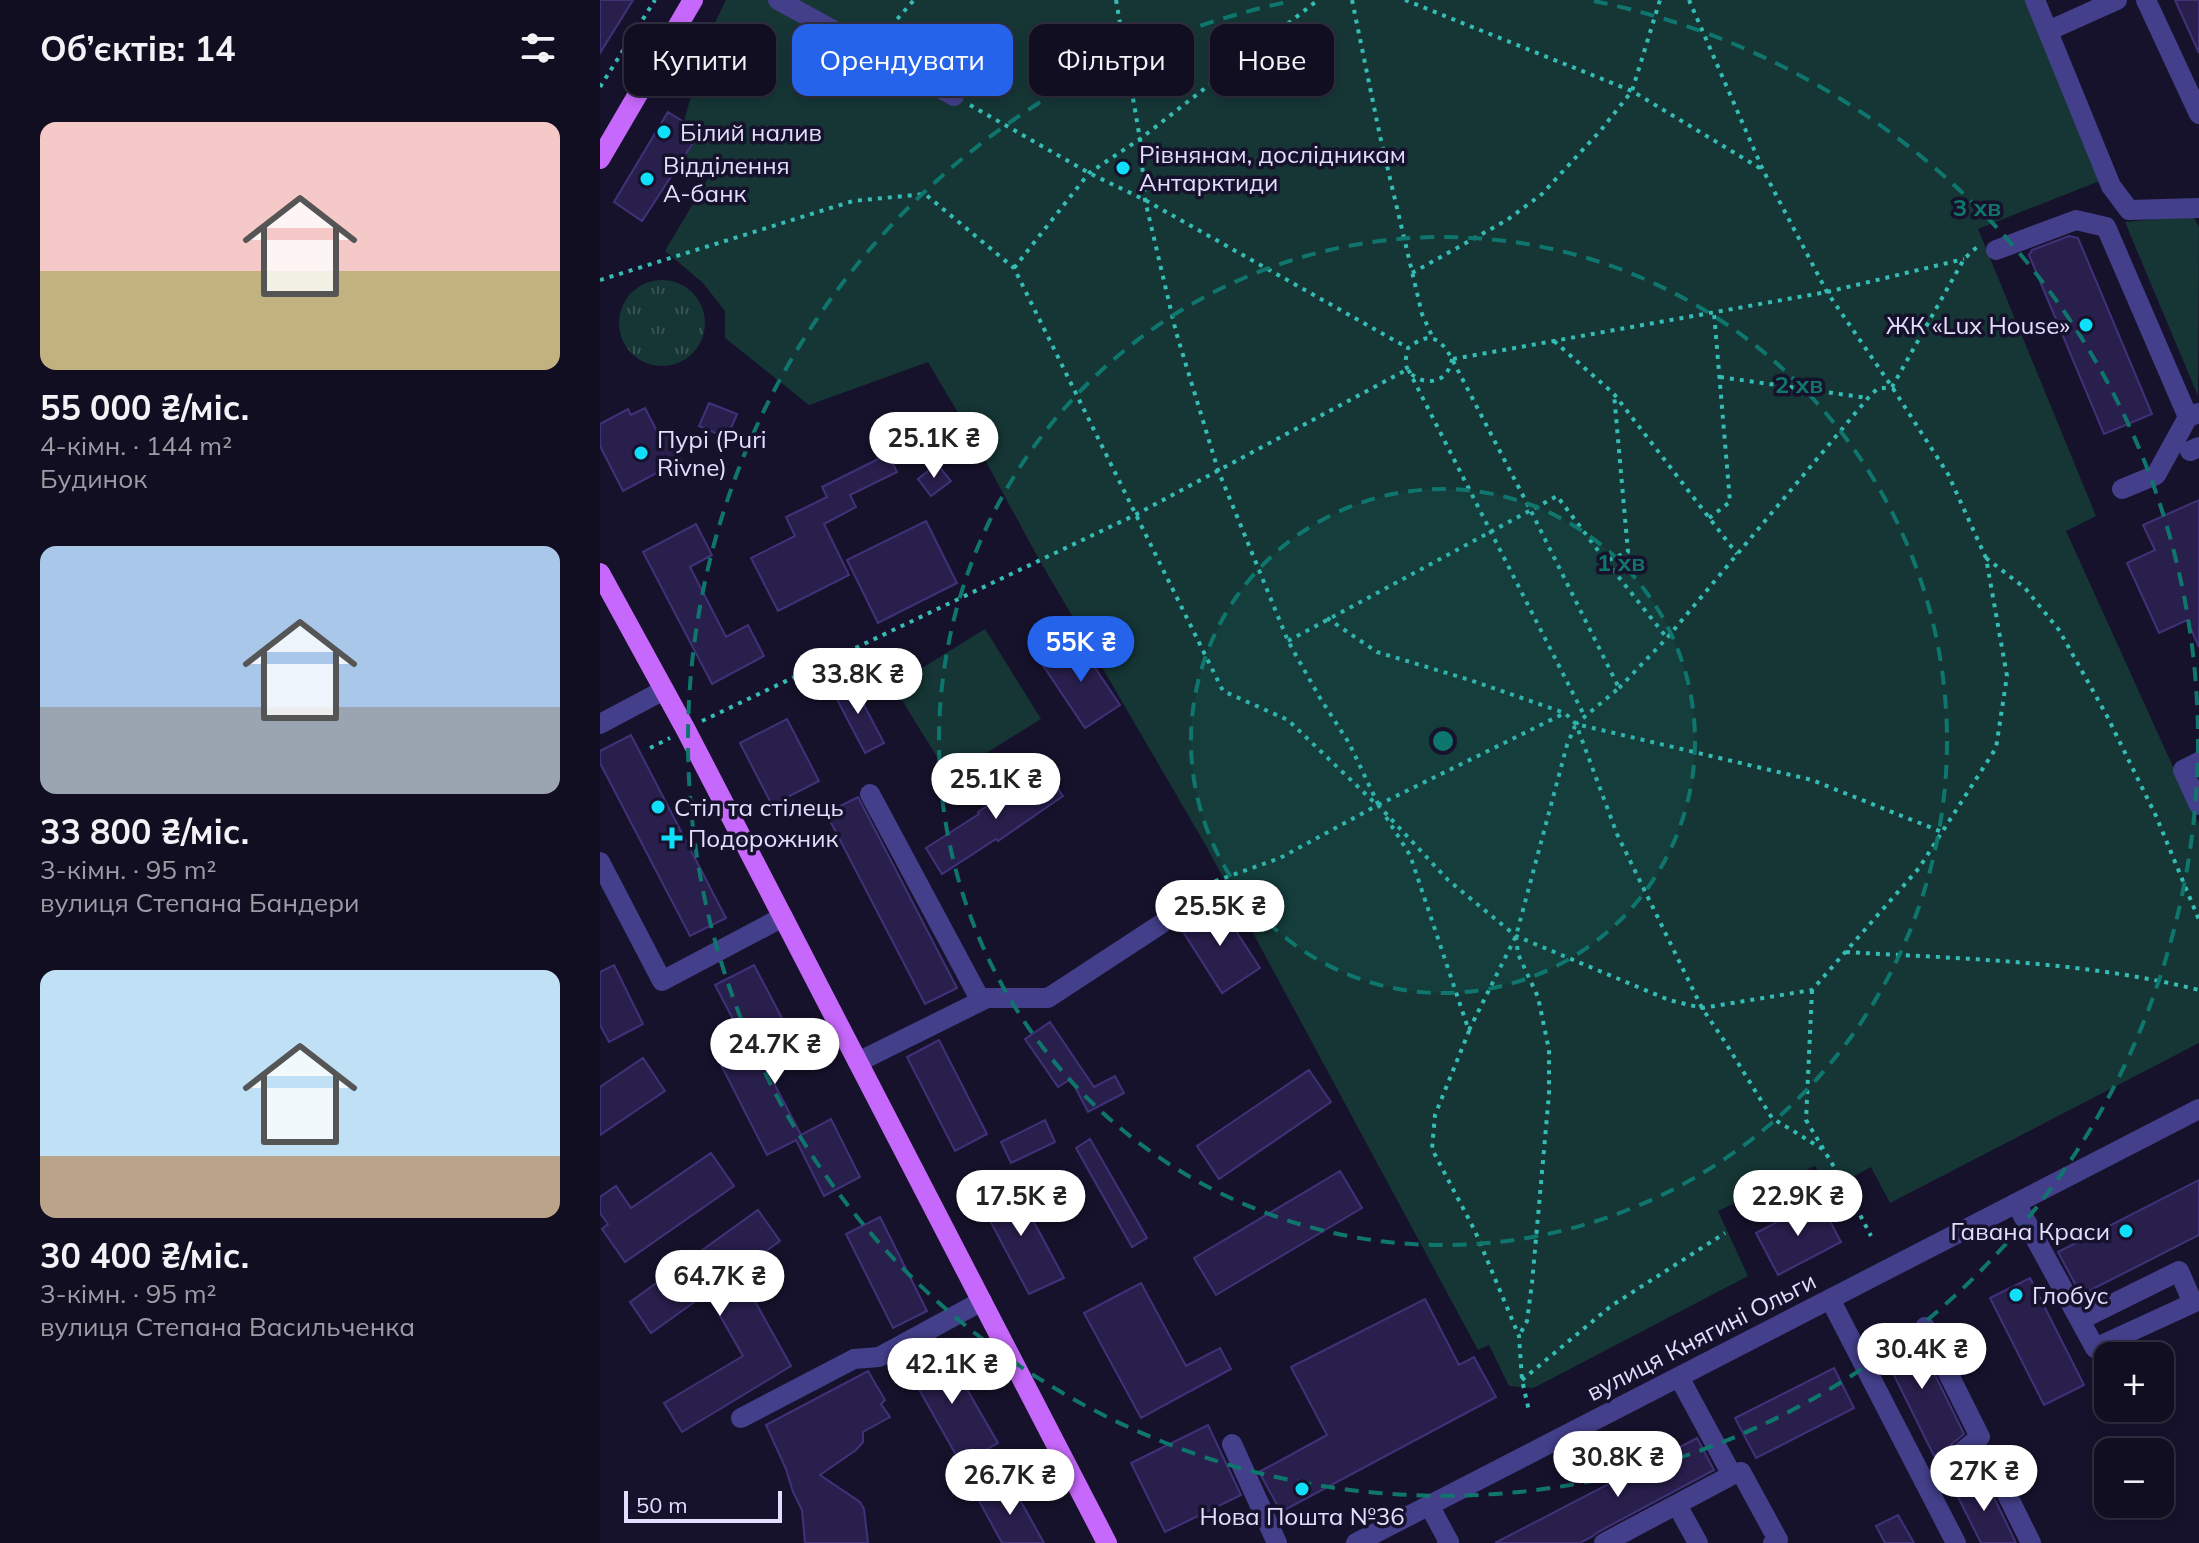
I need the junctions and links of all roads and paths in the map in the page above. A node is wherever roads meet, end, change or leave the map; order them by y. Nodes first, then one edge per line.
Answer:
1 (655, 0) edge
2 (693, 0) edge
3 (778, 0) edge
4 (914, 0) edge
5 (1116, 0) edge
6 (1318, 0) edge
7 (1352, 0) edge
8 (1405, 0) edge
9 (1660, 0) edge
10 (1689, 0) edge
11 (2035, 0) edge
12 (2117, 0) edge
13 (2146, 0) edge
14 (823, 24) edge
15 (893, 24) edge
16 (2048, 31) junction
17 (600, 87) edge
18 (1632, 91) junction
19 (954, 96) edge
20 (2199, 114) edge
21 (1140, 139) junction
22 (600, 159) edge
23 (1763, 170) junction
24 (1089, 173) junction
25 (1145, 200) junction
26 (2199, 207) edge
27 (2129, 210) junction
28 (2106, 227) junction
29 (1996, 250) dead end
30 (1014, 268) junction
31 (1412, 273) junction
32 (600, 280) edge
33 (1827, 292) junction
34 (1714, 313) junction
35 (1433, 338) junction
36 (1553, 341) junction
37 (1408, 348) junction
38 (1452, 359) junction
39 (1408, 369) junction
40 (1720, 377) junction
41 (1892, 387) junction
42 (1614, 394) junction
43 (1868, 398) junction
44 (2194, 415) edge
45 (1218, 470) junction
46 (2122, 489) dead end
47 (1531, 511) junction
48 (1135, 515) junction
49 (1709, 518) junction
50 (1490, 532) junction
51 (1737, 554) junction
52 (1986, 558) junction
53 (1606, 561) junction
54 (600, 573) edge
55 (1327, 618) junction
56 (1667, 638) junction
57 (1288, 641) junction
58 (1619, 688) junction
59 (664, 690) junction
60 (1565, 713) junction
61 (1585, 717) junction
62 (600, 724) edge
63 (1576, 724) junction
64 (686, 730) junction
65 (650, 748) dead end
66 (2199, 762) edge
67 (870, 794) dead end
68 (1378, 805) junction
69 (2199, 805) edge
70 (1942, 832) junction
71 (600, 862) edge
72 (783, 917) junction
73 (2199, 920) edge
74 (1161, 924) joint
75 (1516, 936) junction
76 (1846, 952) junction
77 (1812, 990) junction
78 (2199, 990) edge
79 (981, 1001) junction
80 (1702, 1008) junction
81 (1469, 1031) junction
82 (858, 1062) junction
83 (2199, 1109) edge
84 (1824, 1150) junction
85 (2016, 1203) junction
86 (1725, 1233) dead end
87 (1871, 1236) dead end
88 (1830, 1299) junction
89 (982, 1301) junction
90 (2080, 1320) junction
91 (1925, 1327) dead end
92 (1519, 1336) junction
93 (1679, 1377) junction
94 (1522, 1380) junction
95 (1529, 1411) dead end
96 (741, 1418) dead end
97 (1232, 1444) dead end
98 (1732, 1475) junction
99 (1934, 1480) junction
100 (1429, 1505) junction
101 (1677, 1505) junction
102 (1107, 1543) edge
103 (1277, 1543) edge
104 (1356, 1543) edge
105 (1447, 1543) edge
106 (1604, 1543) edge
107 (1698, 1543) edge
108 (1773, 1543) edge
109 (1956, 1543) edge
110 (2031, 1543) edge

1 - 17 path
2 - 22 main road
3 - 14 street
4 - 15 path
5 - 21 path
6 - 21 path
7 - 31 path
8 - 18 path
9 - 18 path
10 - 23 path
11 - 16 street
12 - 16 street
13 - 20 street
16 - 27 street
18 - 23 path
18 - 31 path
19 - 24 path
21 - 24 path
21 - 25 path
23 - 33 path
24 - 25 path
24 - 30 path
25 - 37 path
25 - 45 path
26 - 27 street
27 - 28 street
28 - 29 street
28 - 44 street
30 - 32 path
30 - 48 path
31 - 35 path
33 - 34 path
33 - 41 path
33 - 41 path
34 - 36 path
34 - 40 path
35 - 37 path
35 - 38 path
36 - 38 path
36 - 42 path
37 - 39 path
38 - 39 path
38 - 47 path
39 - 45 path
39 - 50 path
40 - 43 path
40 - 49 path
41 - 43 path
41 - 52 path
42 - 49 path
42 - 53 path
43 - 51 path
44 - 46 street
45 - 48 path
45 - 57 path
47 - 50 path
47 - 53 path
47 - 58 path
48 - 64 path
48 - 68 path
49 - 51 path
50 - 55 path
50 - 61 path
51 - 56 path
52 - 70 path
52 - 73 path
53 - 56 path
54 - 59 main road
55 - 57 path
55 - 60 path
56 - 58 path
57 - 68 path
58 - 61 path
59 - 62 street
59 - 64 main road
60 - 63 path
60 - 68 path
61 - 63 path
63 - 70 path
63 - 75 path
63 - 80 path
64 - 65 path
64 - 72 main road
66 - 69 street
67 - 79 street
68 - 74 path
68 - 75 path
68 - 81 path
70 - 76 path
71 - 72 street
72 - 82 main road
74 - 79 street
75 - 80 path
75 - 81 path
75 - 92 path
76 - 77 path
76 - 78 path
77 - 80 path
77 - 84 path
79 - 82 street
80 - 84 path
81 - 92 path
82 - 89 main road
83 - 85 street, вулиця Княгині Ольги
84 - 87 path
85 - 88 street, вулиця Княгині Ольги
85 - 90 street
86 - 94 path
88 - 93 street, вулиця Княгині Ольги
88 - 99 street
89 - 96 street
89 - 102 main road
90 - 90 street
91 - 99 street
92 - 94 path
93 - 98 street
93 - 100 street, вулиця Княгині Ольги
94 - 95 path
97 - 103 street
98 - 101 street
98 - 108 street
99 - 109 street
99 - 110 street
100 - 104 street, вулиця Княгині Ольги
100 - 105 street
101 - 106 street
101 - 107 street

